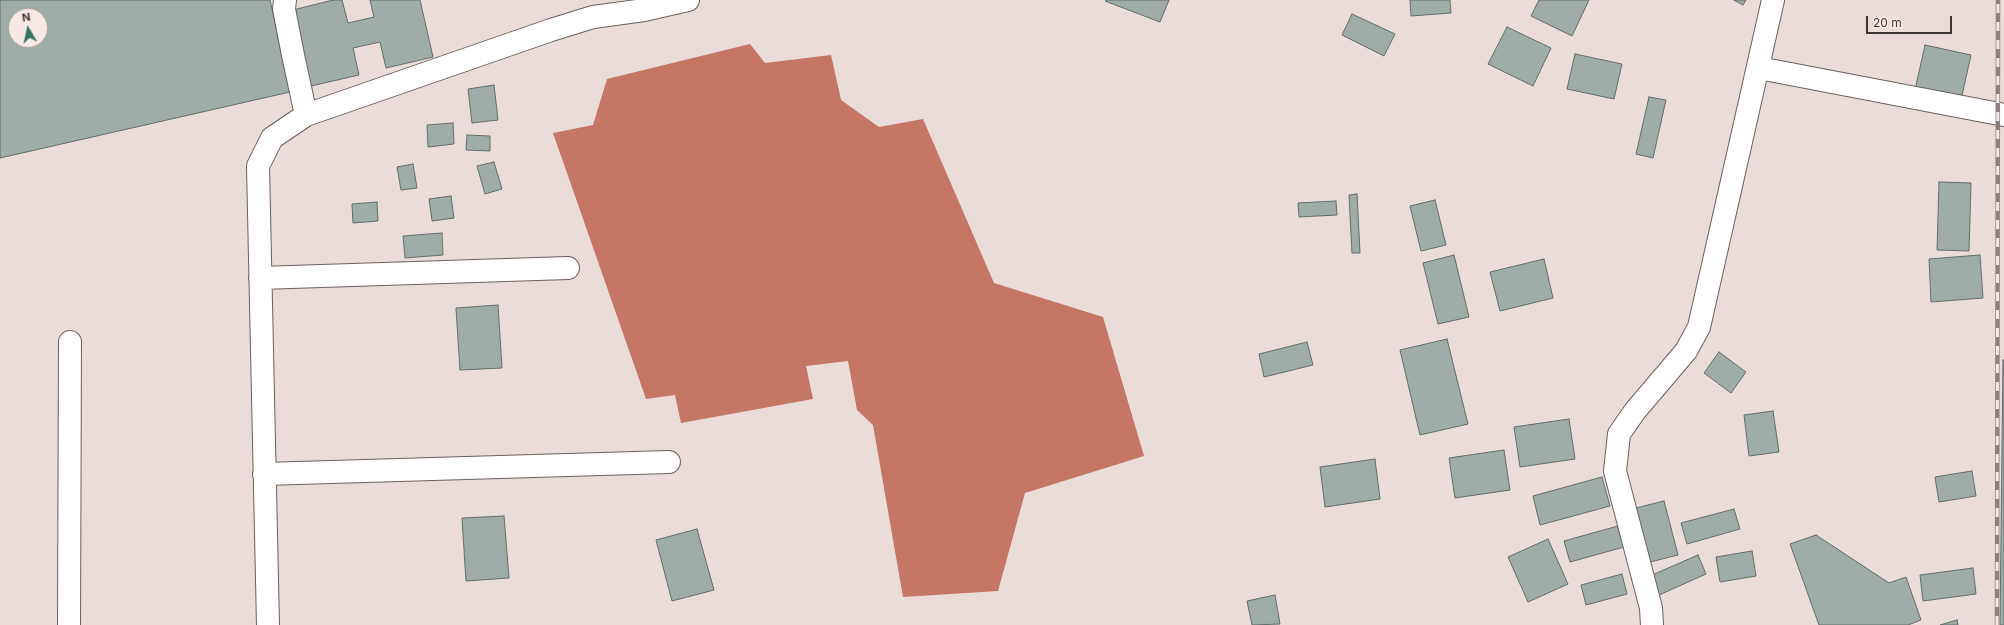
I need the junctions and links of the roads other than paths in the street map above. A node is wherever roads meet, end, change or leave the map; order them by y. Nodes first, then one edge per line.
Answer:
1 (285, 0) edge
2 (688, 0) edge
3 (1773, 0) edge
4 (1759, 68) junction
5 (306, 115) junction
6 (2004, 115) edge
7 (568, 268) dead end
8 (260, 278) junction
9 (70, 342) dead end
10 (669, 462) dead end
11 (264, 474) junction
12 (69, 625) edge
13 (268, 625) edge
14 (1652, 625) edge

1 - 5 street
2 - 5 street
3 - 4 street
4 - 6 street
4 - 14 street
5 - 8 street
7 - 8 street
8 - 11 street
9 - 12 street
10 - 11 street
11 - 13 street

